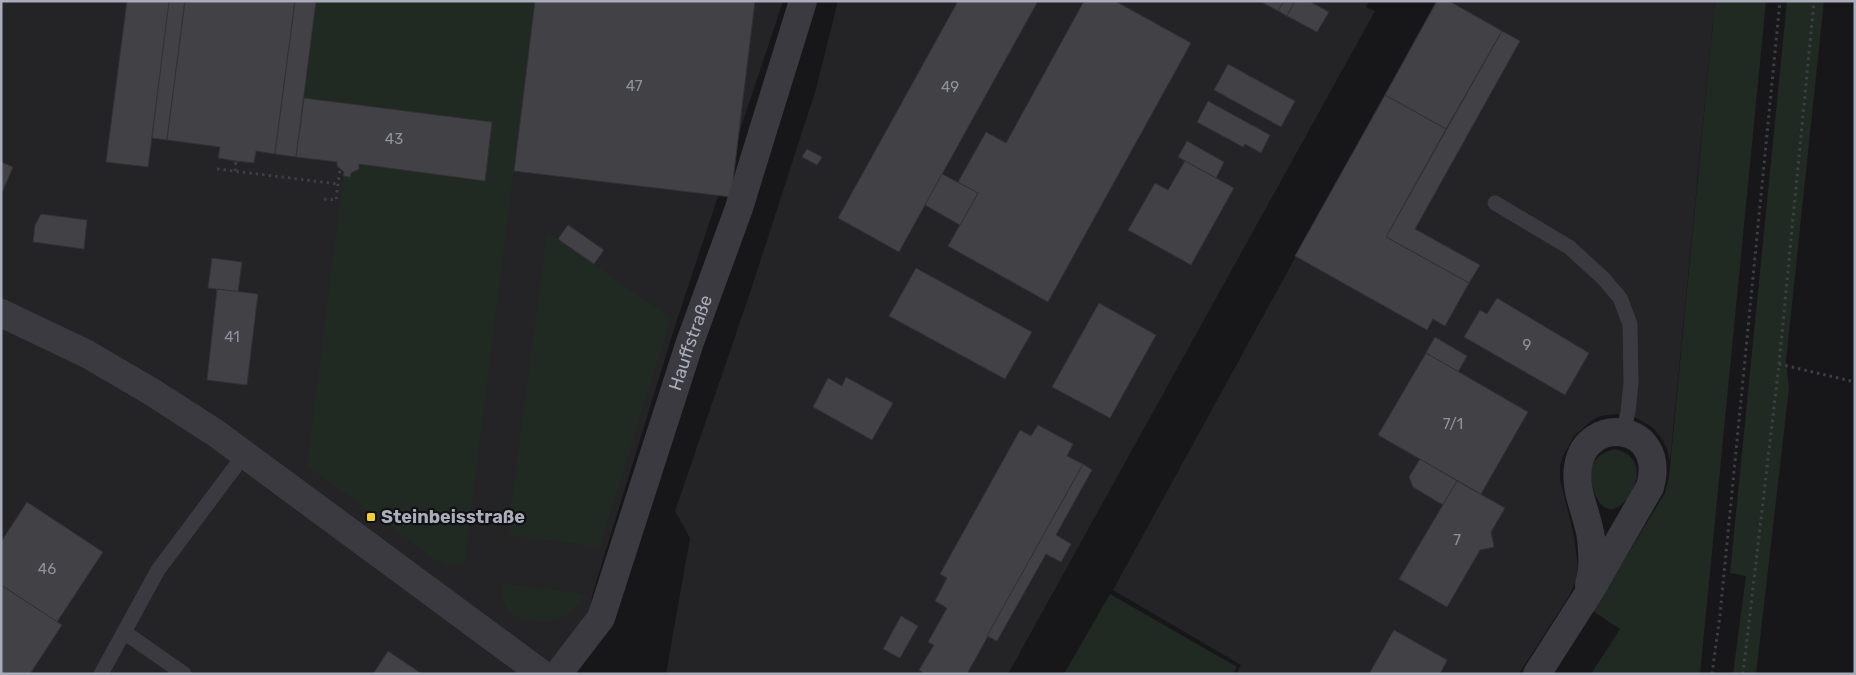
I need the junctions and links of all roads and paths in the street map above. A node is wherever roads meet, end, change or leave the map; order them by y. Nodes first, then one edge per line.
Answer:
1 (803, 1) edge
2 (1780, 1) edge
3 (1814, 1) edge
4 (236, 161) dead end
5 (340, 168) dead end
6 (217, 169) dead end
7 (235, 171) junction
8 (338, 184) junction
9 (324, 199) dead end
10 (1495, 203) dead end
11 (1, 313) edge
12 (1779, 364) junction
13 (1855, 382) edge
14 (1623, 432) junction
15 (244, 454) junction
16 (1590, 591) junction
17 (124, 632) junction
18 (100, 674) edge
19 (184, 674) edge
20 (542, 674) edge
21 (558, 674) edge
22 (1538, 674) edge
23 (1712, 674) edge
24 (1743, 674) edge

1 - 21 street, Hauffstraße
2 - 23 path
3 - 12 path
4 - 7 path
5 - 8 path
6 - 7 path
7 - 8 path
8 - 9 path
10 - 14 lane
11 - 15 street
12 - 13 path
12 - 24 path
14 - 16 street
14 - 16 street
15 - 17 lane
15 - 20 street
16 - 22 street
17 - 18 lane
17 - 19 lane

